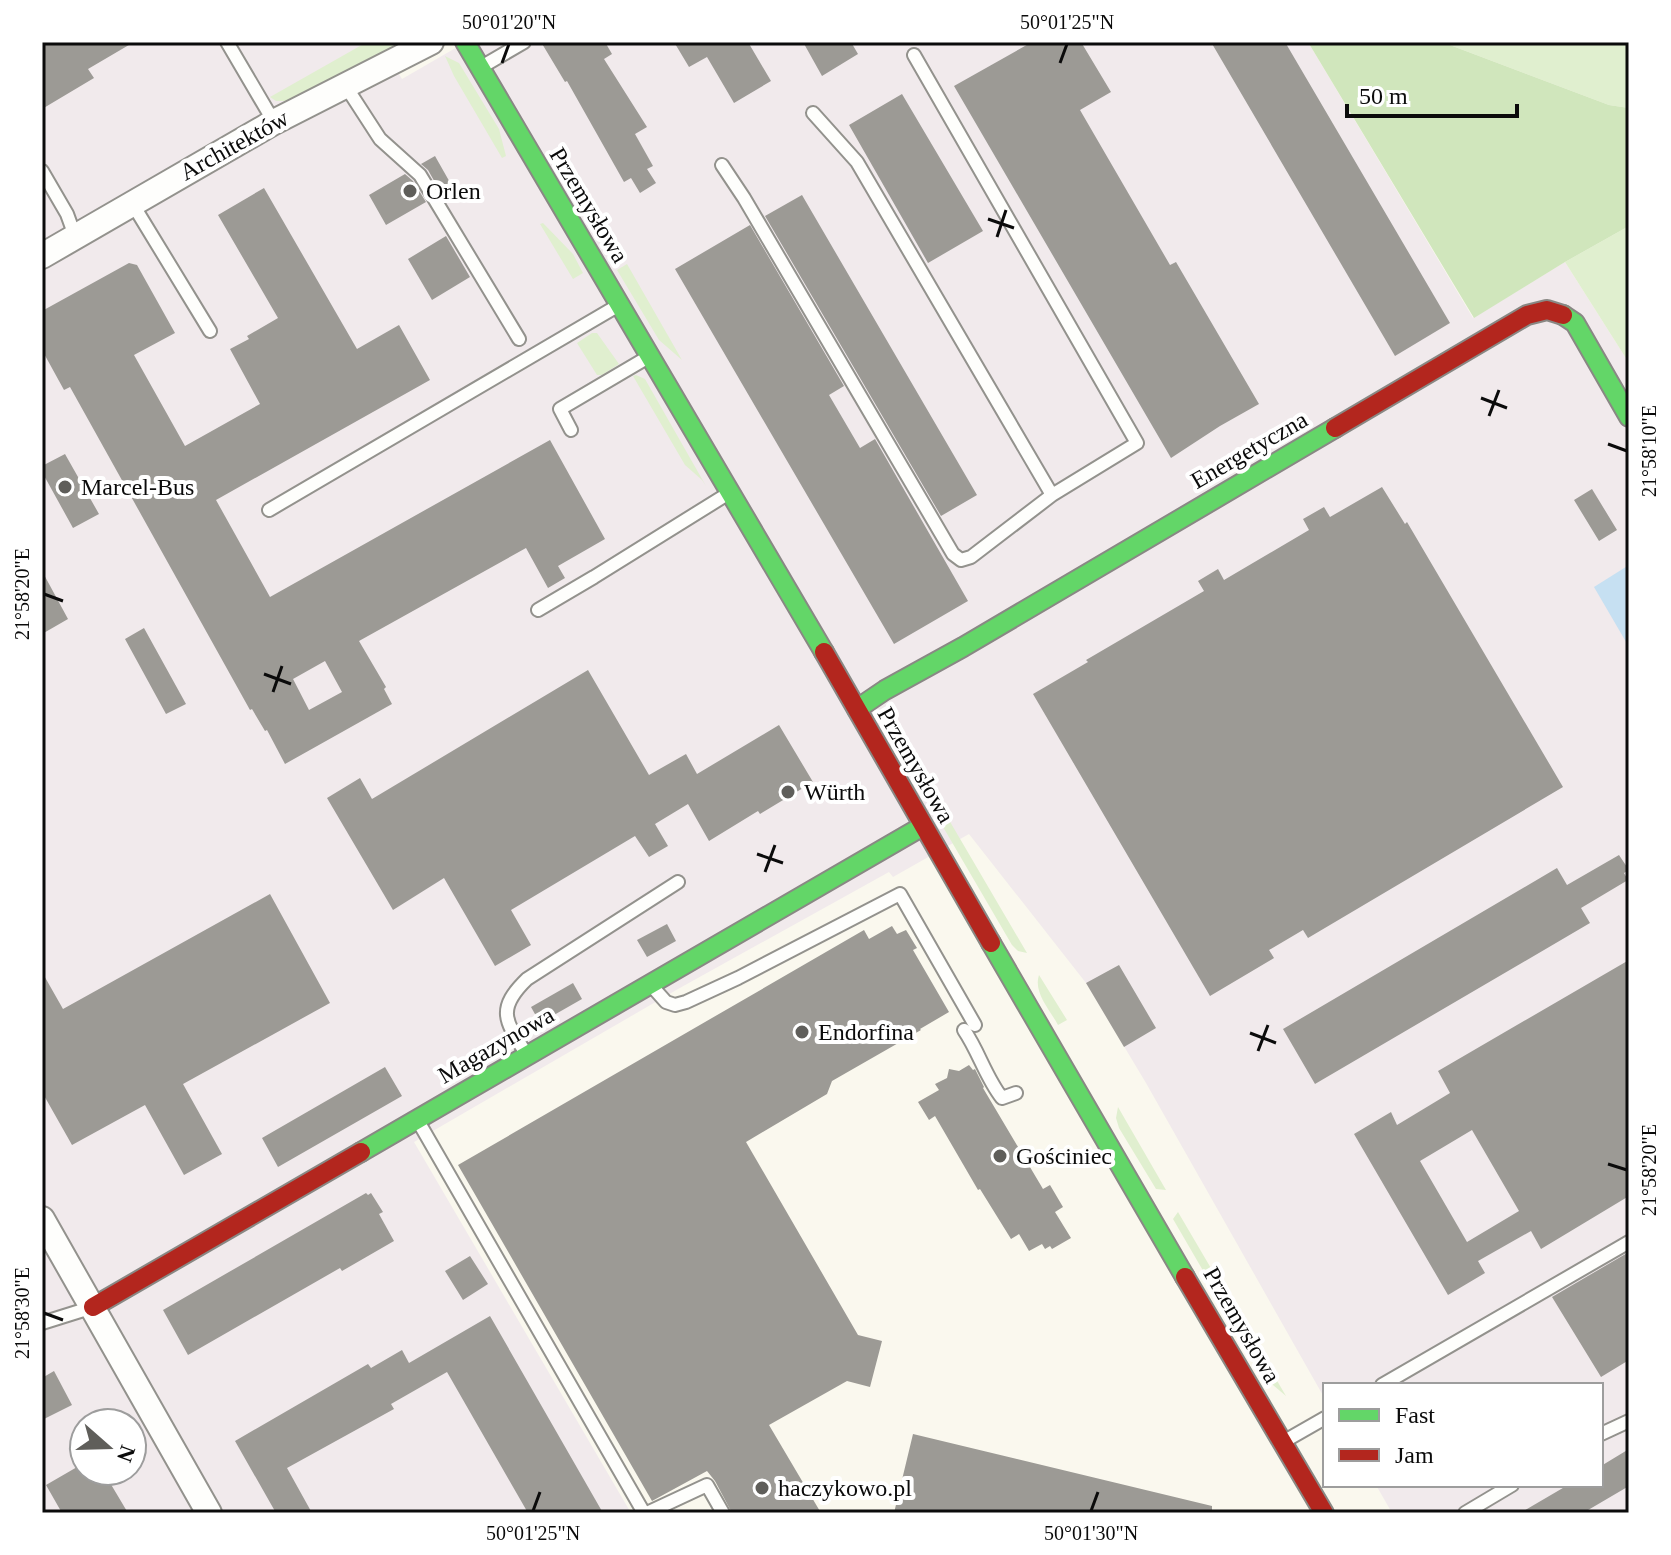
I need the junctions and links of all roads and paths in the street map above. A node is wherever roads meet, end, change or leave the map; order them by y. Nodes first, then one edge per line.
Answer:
1 (227, 42) edge
2 (431, 42) edge
3 (465, 42) edge
4 (524, 42) edge
5 (914, 55) dead end
6 (480, 68) junction
7 (345, 85) junction
8 (813, 113) dead end
9 (274, 122) junction
10 (722, 165) dead end
11 (42, 171) edge
12 (132, 203) junction
13 (75, 236) junction
14 (42, 256) edge
15 (619, 305) junction
16 (210, 331) dead end
17 (519, 339) dead end
18 (650, 356) junction
19 (1629, 417) edge
20 (571, 430) dead end
21 (729, 493) junction
22 (1052, 495) junction
23 (269, 510) dead end
24 (538, 610) dead end
25 (857, 709) junction
26 (923, 826) junction
27 (678, 882) dead end
28 (650, 984) junction
29 (527, 1055) junction
30 (1016, 1093) dead end
31 (416, 1118) junction
32 (42, 1219) edge
33 (1629, 1242) edge
34 (93, 1307) junction
35 (42, 1323) edge
36 (1385, 1383) edge
37 (1323, 1419) edge
38 (1629, 1421) edge
39 (1603, 1433) edge
40 (1282, 1442) junction
41 (1509, 1487) edge
42 (209, 1513) edge
43 (645, 1513) edge
44 (723, 1513) edge
45 (1324, 1513) edge
46 (1465, 1513) edge

1 - 9 lane
2 - 7 street, Architektów
3 - 6 street, Przemysłowa
4 - 6 lane
5 - 22 lane
6 - 15 street, Przemysłowa
7 - 9 street, Architektów
7 - 17 lane
8 - 22 lane
9 - 12 street, Architektów
10 - 22 lane
11 - 13 lane
12 - 13 street, Architektów
12 - 16 lane
13 - 14 street, Architektów
15 - 18 street, Przemysłowa
15 - 23 lane
18 - 20 lane
18 - 21 street, Przemysłowa
19 - 25 street, Energetyczna
21 - 24 lane
21 - 25 street, Przemysłowa
25 - 26 street, Przemysłowa
26 - 28 street, Magazynowa
26 - 40 street, Przemysłowa
27 - 29 lane
28 - 29 street, Magazynowa
28 - 30 lane
29 - 31 street, Magazynowa
31 - 34 street, Magazynowa
31 - 43 lane
32 - 34 street
33 - 36 lane
34 - 35 lane
34 - 42 street
37 - 40 lane
38 - 39 lane
40 - 45 street, Przemysłowa
41 - 46 lane
43 - 44 lane

